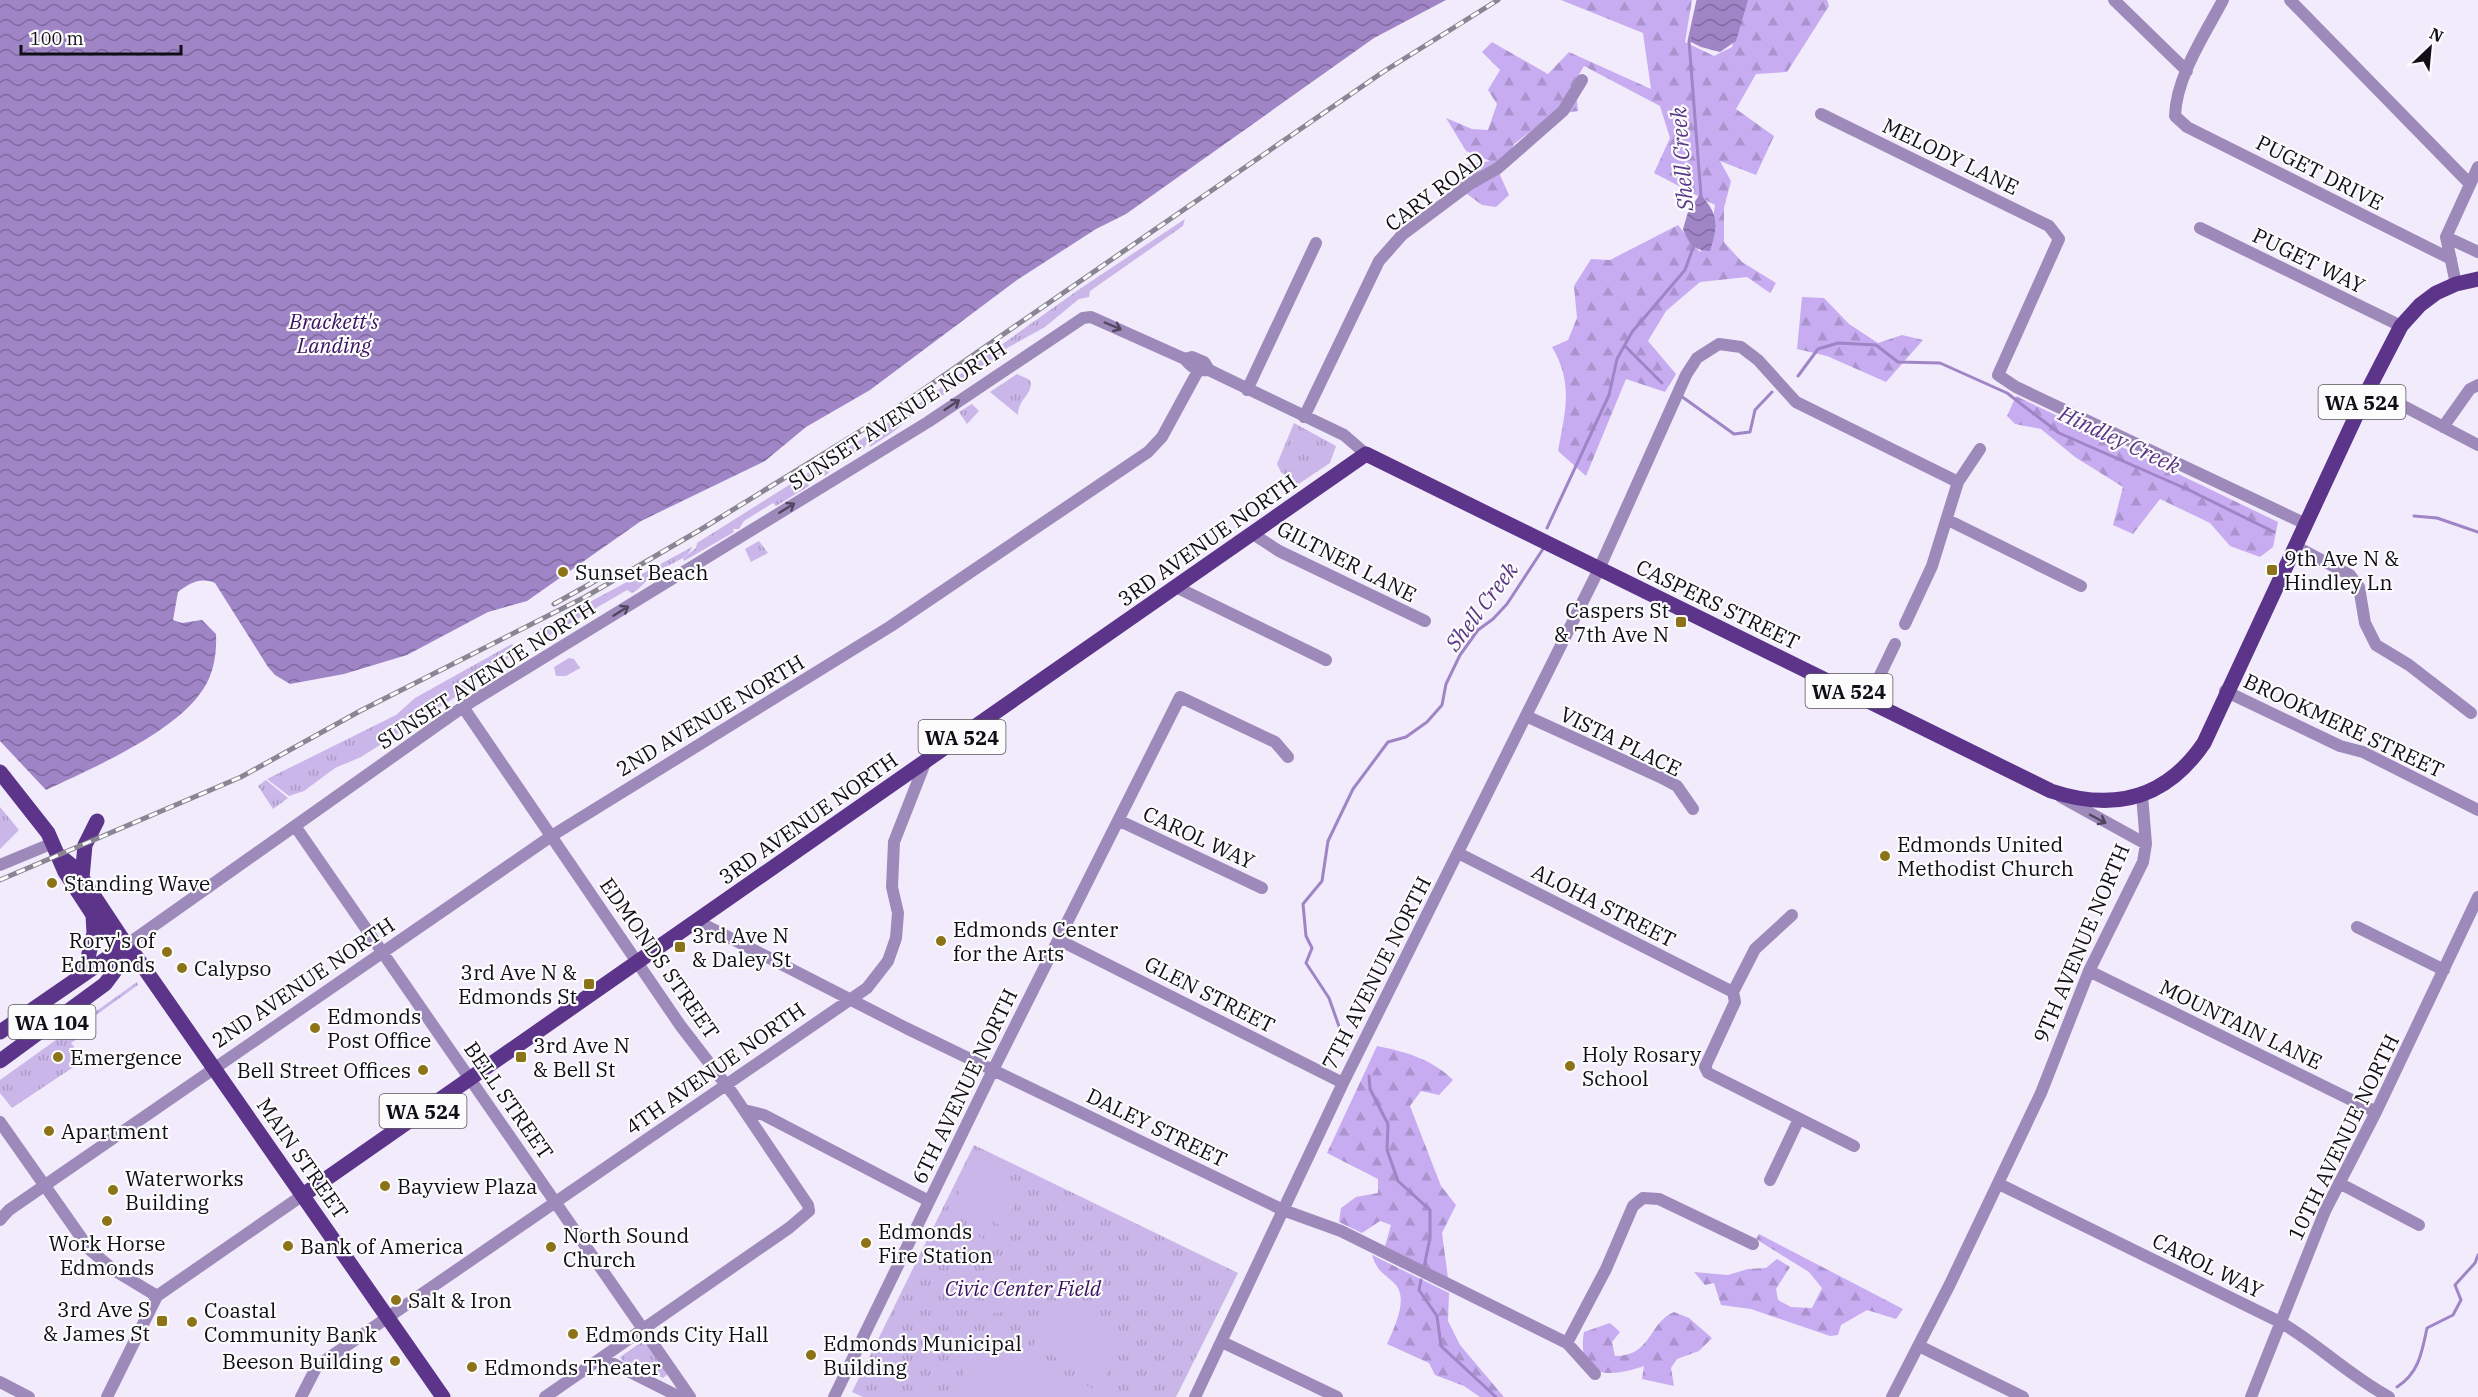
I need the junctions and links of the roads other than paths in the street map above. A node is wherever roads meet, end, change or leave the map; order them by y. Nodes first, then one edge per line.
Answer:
1 (2114, 0) edge
2 (2290, 0) edge
3 (2222, 1) edge
4 (2187, 71) junction
5 (1582, 80) dead end
6 (1821, 114) dead end
7 (2478, 167) edge
8 (2469, 183) junction
9 (2200, 228) dead end
10 (2446, 237) junction
11 (1316, 243) dead end
12 (2478, 252) edge
13 (2451, 259) junction
14 (2478, 279) edge
15 (2456, 284) junction
16 (1090, 317) joint
17 (2401, 326) junction
18 (1201, 372) junction
19 (2478, 385) edge
20 (2369, 388) junction
21 (1247, 390) junction
22 (1304, 417) junction
23 (2443, 427) junction
24 (2478, 444) edge
25 (1980, 449) dead end
26 (1366, 454) junction
27 (1958, 482) junction
28 (1948, 520) junction
29 (2306, 524) junction
30 (1253, 534) junction
31 (2295, 546) junction
32 (1599, 570) junction
33 (2081, 586) dead end
34 (1176, 587) junction
35 (1425, 621) dead end
36 (1905, 624) dead end
37 (1895, 644) dead end
38 (1326, 660) dead end
39 (2225, 691) junction
40 (1868, 700) junction
41 (464, 707) junction
42 (2471, 713) dead end
43 (1526, 716) junction
44 (1288, 758) dead end
45 (925, 763) junction
46 (0, 772) edge
47 (2051, 790) junction
48 (2142, 795) junction
49 (1693, 809) dead end
50 (2478, 810) edge
51 (97, 821) dead end
52 (1120, 821) junction
53 (295, 826) junction
54 (553, 835) junction
55 (54, 844) junction
56 (2146, 844) junction
57 (1458, 853) junction
58 (0, 865) edge
59 (82, 878) junction
60 (1262, 888) dead end
61 (2478, 897) edge
62 (93, 915) junction
63 (1792, 915) dead end
64 (697, 921) junction
65 (2357, 927) dead end
66 (1059, 940) junction
67 (125, 946) junction
68 (381, 952) junction
69 (637, 962) junction
70 (2444, 970) junction
71 (2090, 972) junction
72 (84, 974) junction
73 (1733, 992) junction
74 (852, 1000) junction
75 (0, 1032) edge
76 (0, 1061) edge
77 (213, 1067) junction
78 (993, 1070) junction
79 (471, 1078) junction
80 (1343, 1083) junction
81 (725, 1084) junction
82 (744, 1110) junction
83 (2376, 1112) junction
84 (1798, 1121) junction
85 (0, 1122) edge
86 (1854, 1146) dead end
87 (1770, 1180) dead end
88 (2339, 1183) junction
89 (1999, 1184) junction
90 (45, 1186) junction
91 (303, 1195) junction
92 (557, 1201) junction
93 (929, 1201) junction
94 (1283, 1210) junction
95 (0, 1220) edge
96 (2419, 1225) dead end
97 (1753, 1244) dead end
98 (157, 1296) junction
99 (389, 1318) junction
100 (2280, 1322) junction
101 (643, 1329) junction
102 (1222, 1342) junction
103 (1566, 1343) junction
104 (1919, 1346) junction
105 (602, 1358) junction
106 (1595, 1374) dead end
107 (0, 1382) edge
108 (29, 1397) edge
109 (107, 1397) edge
110 (301, 1397) edge
111 (443, 1397) edge
112 (545, 1397) edge
113 (680, 1397) edge
114 (690, 1397) edge
115 (834, 1397) edge
116 (1195, 1397) edge
117 (1336, 1397) edge
118 (1892, 1397) edge
119 (2023, 1397) edge
120 (2251, 1397) edge
121 (2389, 1397) edge

1 - 4 street
2 - 8 street
3 - 4 street
4 - 13 street, PUGET DRIVE
5 - 22 street, CARY ROAD
6 - 29 street, MELODY LANE
7 - 8 street
8 - 10 street
9 - 17 street, PUGET WAY
10 - 12 street
10 - 13 street
11 - 21 street
13 - 15 street
14 - 15 main road, WA 524
15 - 17 main road, WA 524
16 -> 18 street, CASPERS STREET
41 -> 16 street, SUNSET AVENUE NORTH
17 - 20 main road, WA 524
18 - 21 street, CASPERS STREET
18 - 54 street, 2ND AVENUE NORTH
19 - 23 street
20 - 23 street
20 - 29 main road, WA 524
21 - 22 street, CASPERS STREET
22 - 26 street, CASPERS STREET
23 - 24 street
25 - 27 street
26 - 30 main road, 3RD AVENUE NORTH / WA 524
26 - 32 main road, CASPERS STREET / WA 524
27 - 28 street
27 - 32 street, 7TH AVENUE NORTH
28 - 33 street
28 - 36 street
29 - 31 main road, WA 524
30 - 34 main road, 3RD AVENUE NORTH / WA 524
30 - 35 street, GILTNER LANE
31 - 39 main road, WA 524
31 - 42 street
32 - 40 main road, CASPERS STREET / WA 524
32 - 43 street, 7TH AVENUE NORTH
34 - 38 street
34 - 45 main road, 3RD AVENUE NORTH / WA 524
37 - 40 street
39 - 48 main road, WA 524
39 - 50 street, BROOKMERE STREET
40 - 47 main road, CASPERS STREET / WA 524
41 - 53 street, SUNSET AVENUE NORTH
41 - 54 street, EDMONDS STREET
43 - 49 street, VISTA PLACE
43 - 57 street, 7TH AVENUE NORTH
44 - 52 street, 6TH AVENUE NORTH
45 - 64 main road, 3RD AVENUE NORTH / WA 524
45 - 74 street, 4TH AVENUE NORTH
46 - 55 main road
47 - 48 main road, CASPERS STREET / WA 524
47 -> 56 street, CASPERS STREET
48 - 56 street, 9TH AVENUE NORTH
51 - 59 main road
52 - 60 street, CAROL WAY
52 - 66 street, 6TH AVENUE NORTH
53 - 67 street, SUNSET AVENUE NORTH
53 - 68 street, BELL STREET
54 - 68 street, 2ND AVENUE NORTH
54 - 69 street, EDMONDS STREET
55 - 58 street
55 - 59 main road, MAIN STREET
55 - 62 main road, MAIN STREET
56 - 71 street, 9TH AVENUE NORTH
57 - 73 street, ALOHA STREET
57 - 80 street, 7TH AVENUE NORTH
59 - 67 main road, MAIN STREET
61 - 70 street, 10TH AVENUE NORTH
62 - 67 main road, MAIN STREET
62 - 72 main road, WA 104
63 - 73 street
64 - 69 main road, 3RD AVENUE NORTH / WA 524
64 - 74 street, DALEY STREET
65 - 70 street
66 - 78 street, 6TH AVENUE NORTH
66 - 80 street, GLEN STREET
67 - 72 main road
67 - 76 main road, WA 104
67 - 77 main road, MAIN STREET
68 - 77 street, 2ND AVENUE NORTH
68 - 79 street, BELL STREET
69 - 79 main road, 3RD AVENUE NORTH / WA 524
69 - 81 street, EDMONDS STREET
70 - 83 street, 10TH AVENUE NORTH
71 - 83 street, MOUNTAIN LANE
71 - 89 street, 9TH AVENUE NORTH
72 - 75 main road, WA 104
73 - 84 street
74 - 78 street, DALEY STREET
74 - 81 street, 4TH AVENUE NORTH
77 - 90 street, 2ND AVENUE NORTH
77 - 91 main road, MAIN STREET
78 - 93 street, 6TH AVENUE NORTH
78 - 94 street, DALEY STREET
79 - 91 main road, 3RD AVENUE NORTH / WA 524
79 - 92 street, BELL STREET
80 - 94 street, 7TH AVENUE NORTH
81 - 82 street, EDMONDS STREET
81 - 92 street, 4TH AVENUE NORTH
82 - 93 street
82 - 101 street, EDMONDS STREET
83 - 88 street, 10TH AVENUE NORTH
84 - 86 street
84 - 87 street
85 - 90 street
88 - 96 street
88 - 100 street, 10TH AVENUE NORTH
89 - 100 street, CAROL WAY
89 - 104 street, 9TH AVENUE NORTH
90 - 95 street, 2ND AVENUE NORTH
90 - 98 street
91 - 98 street
91 - 99 main road, MAIN STREET
92 - 99 street, 4TH AVENUE NORTH
92 - 101 street, BELL STREET
93 - 115 street, 6TH AVENUE NORTH
94 - 102 street, 7TH AVENUE NORTH
94 - 103 street, DALEY STREET
97 - 103 street
98 - 109 street
99 - 110 street, 4TH AVENUE NORTH
99 - 111 main road, MAIN STREET
100 - 120 street, 10TH AVENUE NORTH
100 - 121 street, CAROL WAY
101 - 105 street
101 - 114 street, BELL STREET
102 - 116 street, 7TH AVENUE NORTH
102 - 117 street
103 - 106 street, DALEY STREET
104 - 118 street, 9TH AVENUE NORTH
104 - 119 street
105 - 112 street
105 - 113 street
107 - 108 street

